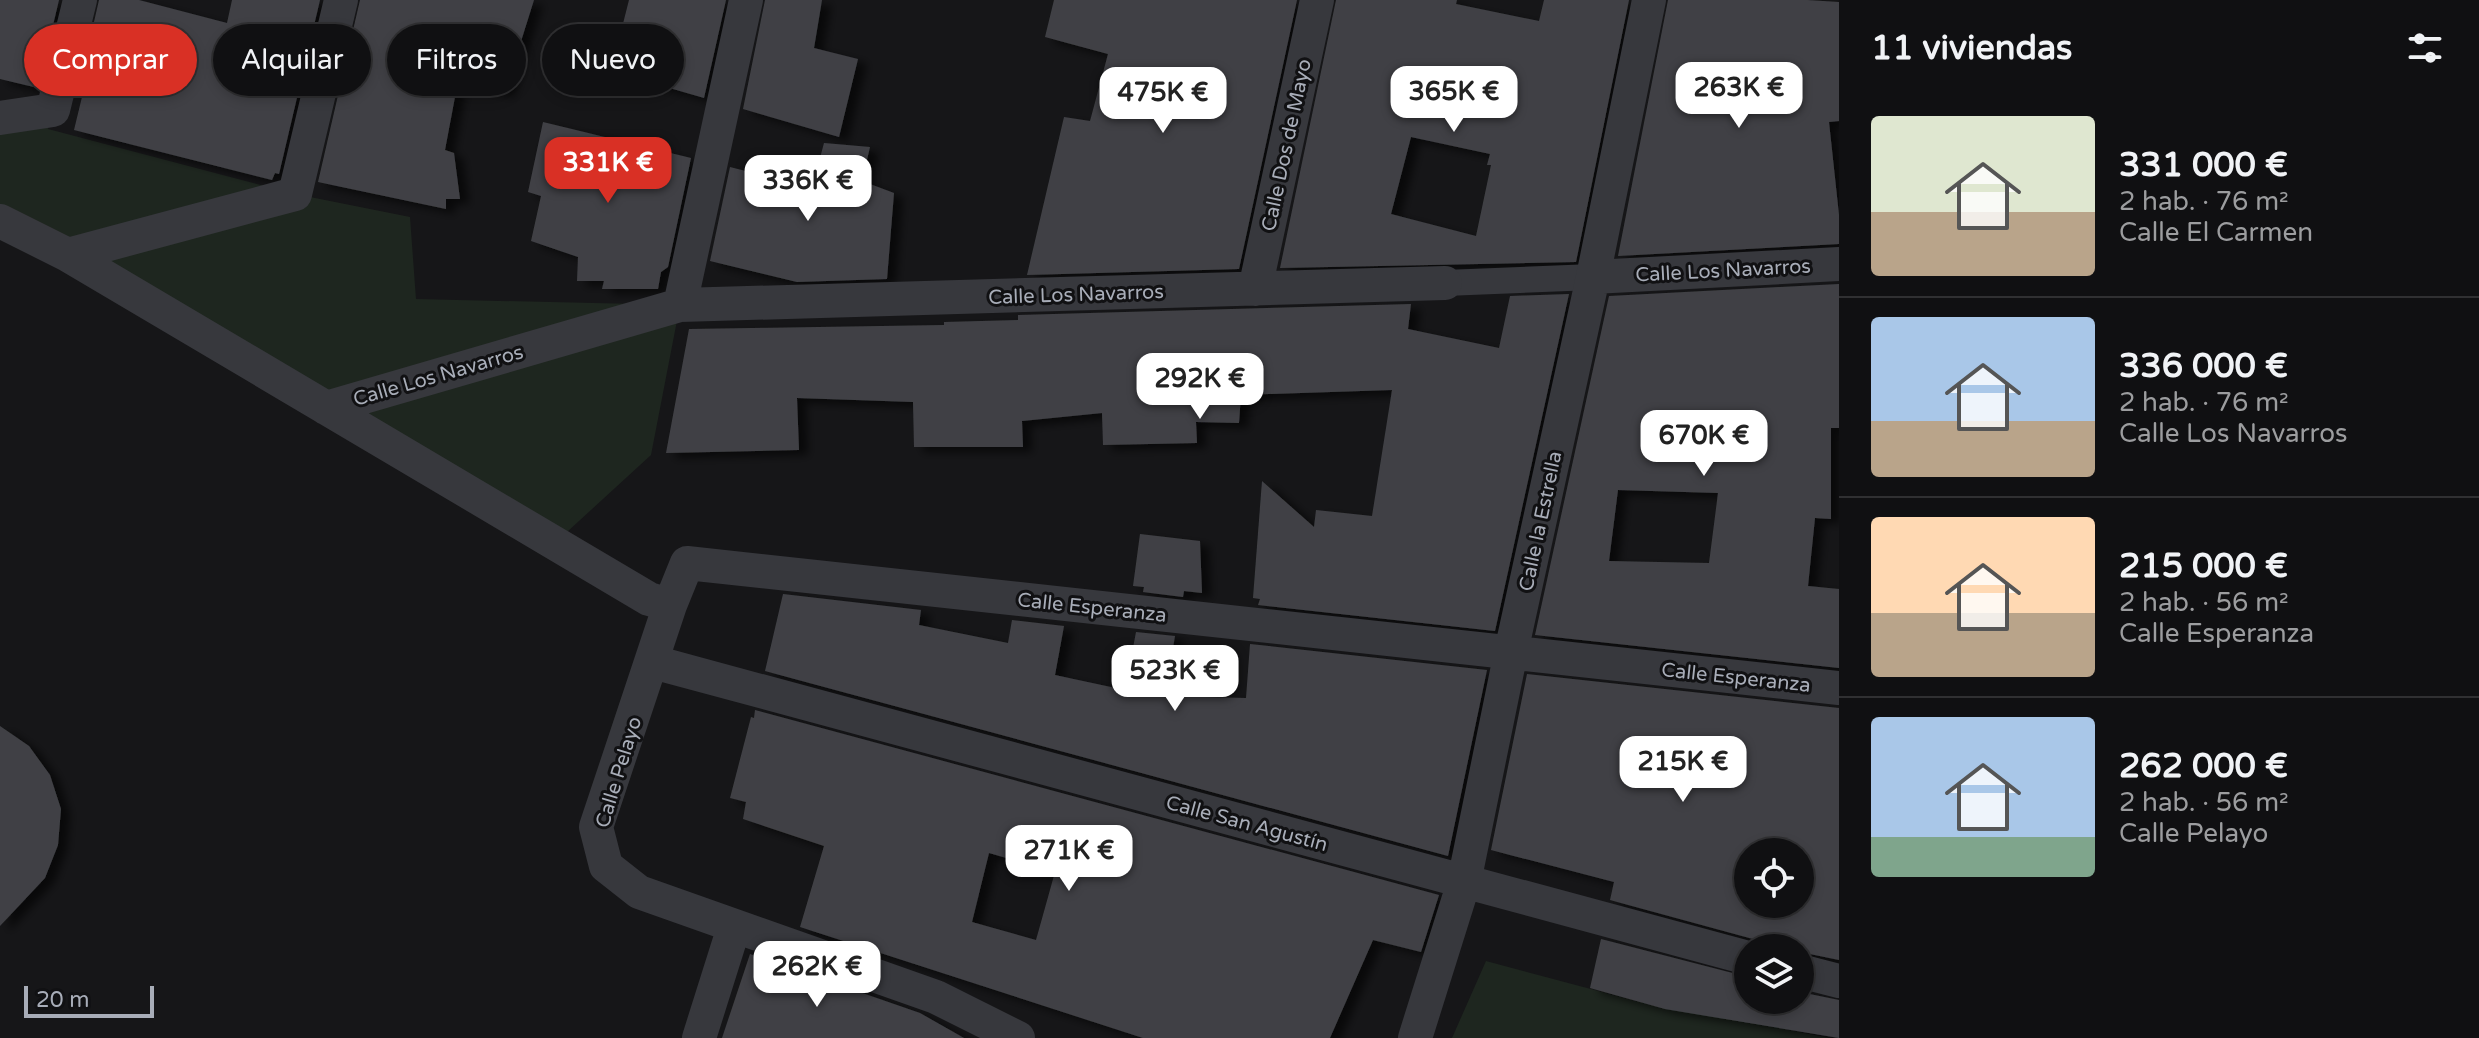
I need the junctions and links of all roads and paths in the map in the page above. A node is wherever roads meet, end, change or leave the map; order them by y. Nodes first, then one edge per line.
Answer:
1 (80, 0) edge
2 (341, 0) edge
3 (746, 0) edge
4 (1317, 0) edge
5 (1649, 0) edge
6 (0, 118) edge
7 (0, 221) edge
8 (68, 255) junction
9 (1839, 264) edge
10 (1593, 277) junction
11 (1445, 283) joint
12 (1255, 289) junction
13 (680, 305) junction
14 (326, 408) junction
15 (670, 605) junction
16 (1511, 652) junction
17 (653, 662) junction
18 (1839, 688) edge
19 (1464, 882) junction
20 (734, 927) junction
21 (1734, 954) edge
22 (1814, 975) edge
23 (1839, 981) edge
24 (699, 1038) edge
25 (1018, 1038) edge
26 (1415, 1038) edge

1 - 6 street
2 - 8 street
3 - 13 street
4 - 12 street, Calle Dos de Mayo
5 - 10 street, Calle la Estrella
7 - 8 street, Calle Los Navarros
8 - 14 street, Calle Los Navarros
9 - 10 street, Calle Los Navarros
10 - 11 street, Calle Los Navarros
10 - 16 street, Calle la Estrella
11 - 12 street, Calle Los Navarros
12 - 13 street, Calle Los Navarros
13 - 14 street, Calle Los Navarros
14 - 15 street, Calle Los Navarros
15 - 16 street, Calle Esperanza
15 - 17 street, Calle Esperanza
16 - 18 street, Calle Esperanza
16 - 19 street, Calle la Estrella
17 - 19 street, Calle San Agustín
17 - 20 street, Calle Pelayo
19 - 21 street, Calle San Agustín
19 - 26 street, Calle la Estrella
20 - 24 street
20 - 25 street, Calle Pelayo
22 - 23 street

